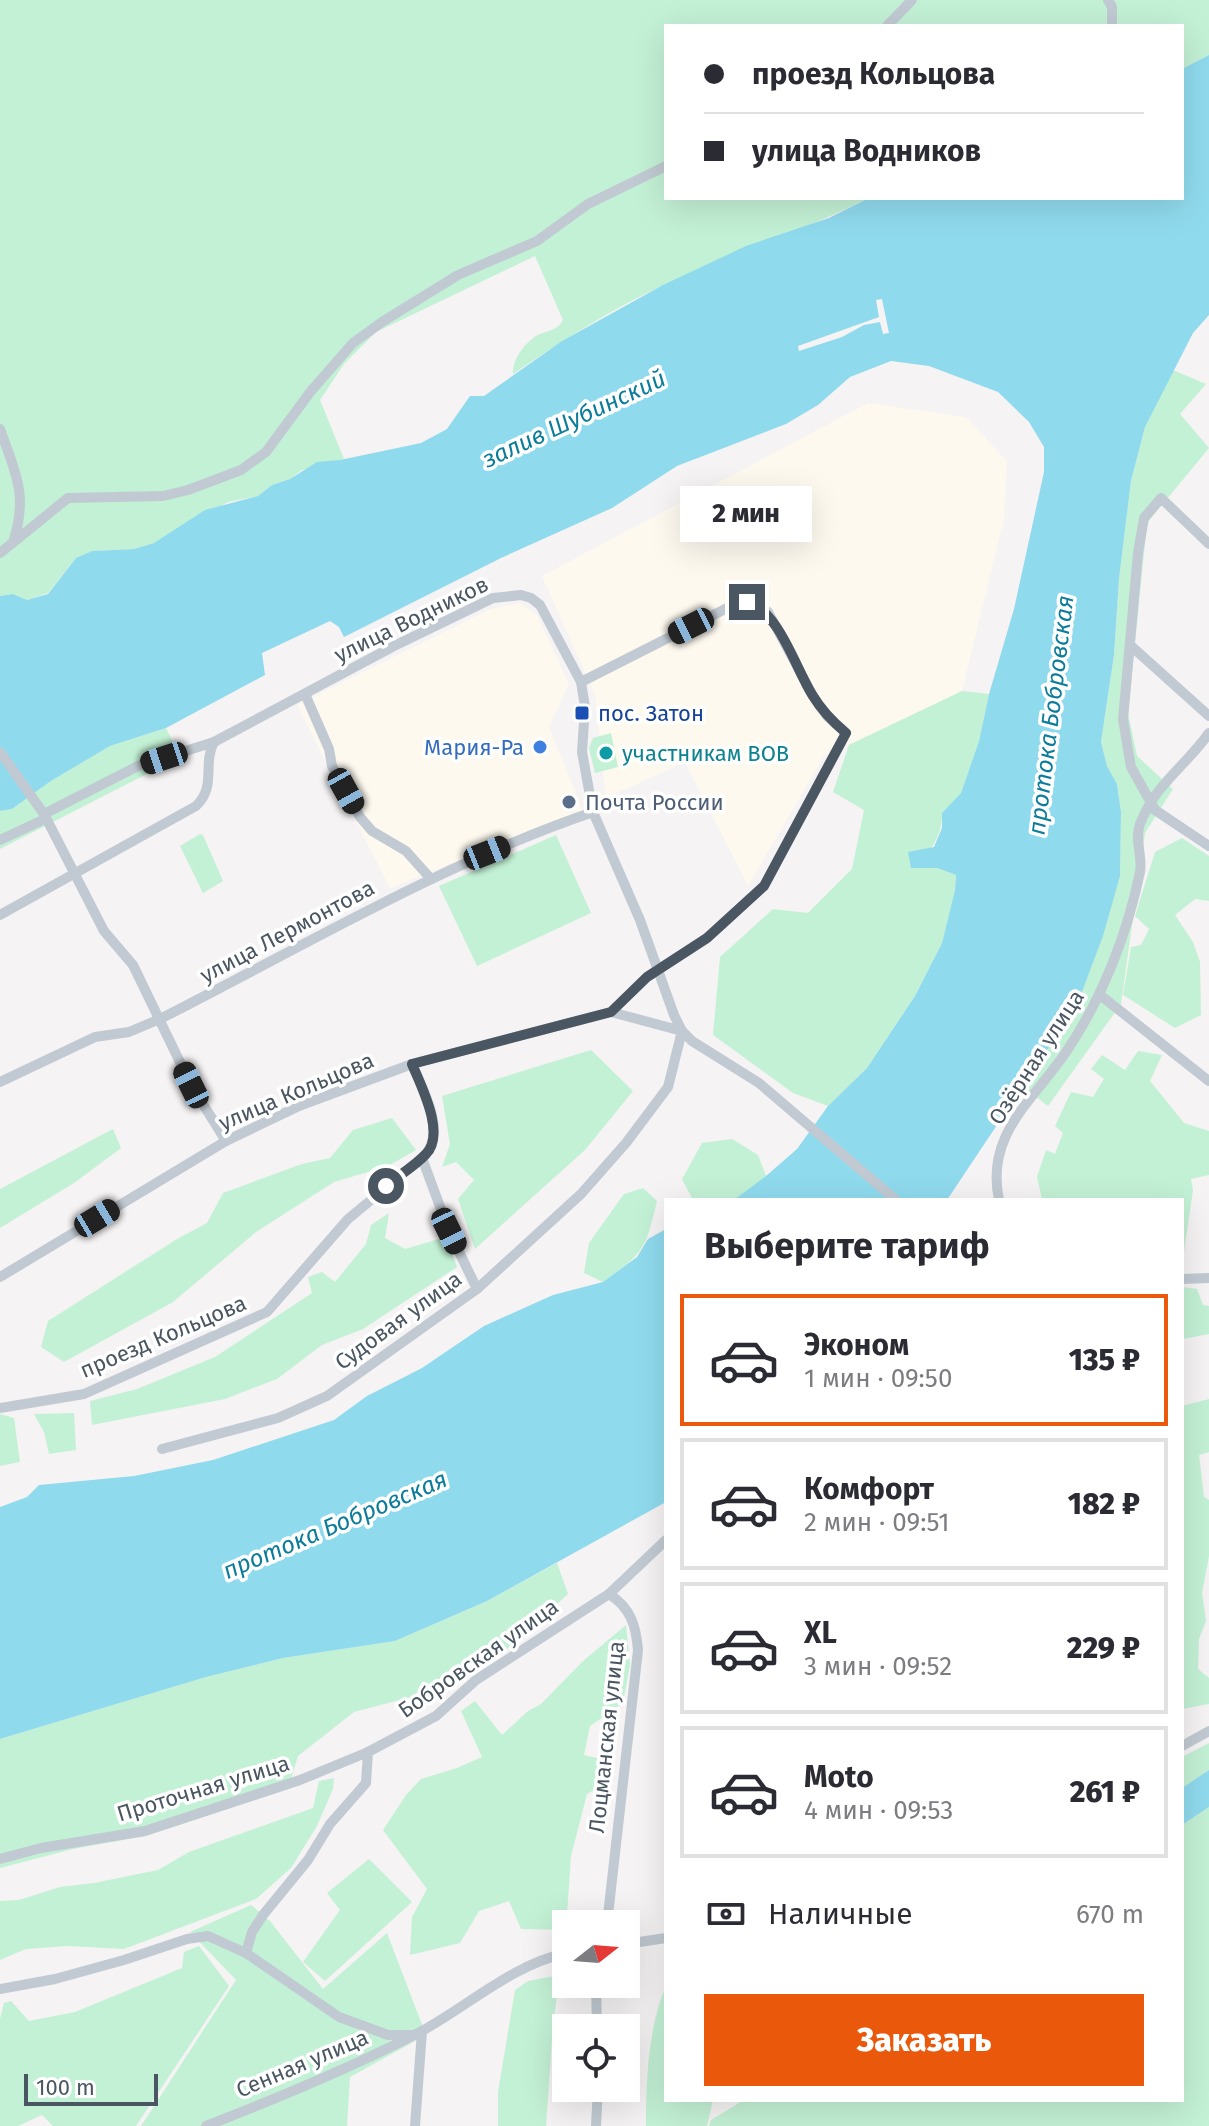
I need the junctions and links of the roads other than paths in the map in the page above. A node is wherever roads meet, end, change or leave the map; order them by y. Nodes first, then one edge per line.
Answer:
1 (912, 0) edge
2 (1108, 0) edge
3 (889, 24) edge
4 (1112, 24) edge
5 (664, 167) edge
6 (0, 429) edge
7 (13, 541) junction
8 (1209, 544) edge
9 (0, 553) edge
10 (1130, 645) junction
11 (581, 682) junction
12 (305, 694) junction
13 (1209, 716) edge
14 (1209, 733) edge
15 (214, 742) junction
16 (0, 752) edge
17 (1151, 798) junction
18 (593, 812) junction
19 (44, 816) junction
20 (0, 840) edge
21 (1209, 846) edge
22 (75, 874) junction
23 (431, 879) junction
24 (0, 915) edge
25 (658, 968) junction
26 (1100, 995) junction
27 (611, 1012) junction
28 (160, 1019) junction
29 (682, 1031) junction
30 (412, 1064) junction
31 (1209, 1081) edge
32 (0, 1082) edge
33 (226, 1141) junction
34 (422, 1158) junction
35 (894, 1198) edge
36 (999, 1198) edge
37 (0, 1277) edge
38 (1209, 1278) edge
39 (1184, 1279) edge
40 (477, 1289) junction
41 (0, 1408) edge
42 (162, 1449) dead end
43 (664, 1542) edge
44 (609, 1594) junction
45 (1209, 1731) edge
46 (1184, 1745) edge
47 (368, 1752) junction
48 (0, 1859) edge
49 (609, 1910) edge
50 (664, 1938) edge
51 (640, 1942) edge
52 (246, 1953) junction
53 (552, 1958) edge
54 (0, 1989) edge
55 (418, 2033) junction
56 (597, 2102) edge
57 (206, 2126) edge
58 (415, 2126) edge
59 (596, 2126) edge

1 - 3 street
2 - 4 street
5 - 7 street
6 - 7 street
7 - 9 street
8 - 10 street
10 - 13 street
10 - 17 street
11 - 12 street, улица Водников
11 - 18 street
11 - 25 street
12 - 15 street, улица Водников
12 - 23 street
14 - 17 street, Озёрная улица
15 - 19 street, улица Водников
15 - 22 street
16 - 19 street
17 - 21 street
17 - 26 street, Озёрная улица
18 - 23 street, улица Лермонтова
18 - 25 street
19 - 20 street, улица Водников
19 - 22 street
22 - 24 street
22 - 28 street
23 - 28 street, улица Лермонтова
25 - 27 street
25 - 29 street
26 - 31 street
26 - 36 street, Озёрная улица
27 - 29 street, улица Кольцова
27 - 30 street, улица Кольцова
28 - 32 street, улица Лермонтова
28 - 33 street
29 - 35 street
29 - 40 street, Судовая улица
30 - 33 street, улица Кольцова
30 - 34 street
33 - 37 street, улица Кольцова
34 - 40 street
34 - 41 street, проезд Кольцова
38 - 39 street
40 - 42 street, Судовая улица
43 - 44 street
44 - 47 street, Бобровская улица
44 - 49 street, Лоцманская улица
45 - 46 street
47 - 48 street, Проточная улица
47 - 52 street
50 - 51 street
52 - 54 street
52 - 55 street
53 - 55 street
55 - 57 street, Сенная улица
55 - 58 street
56 - 59 street

